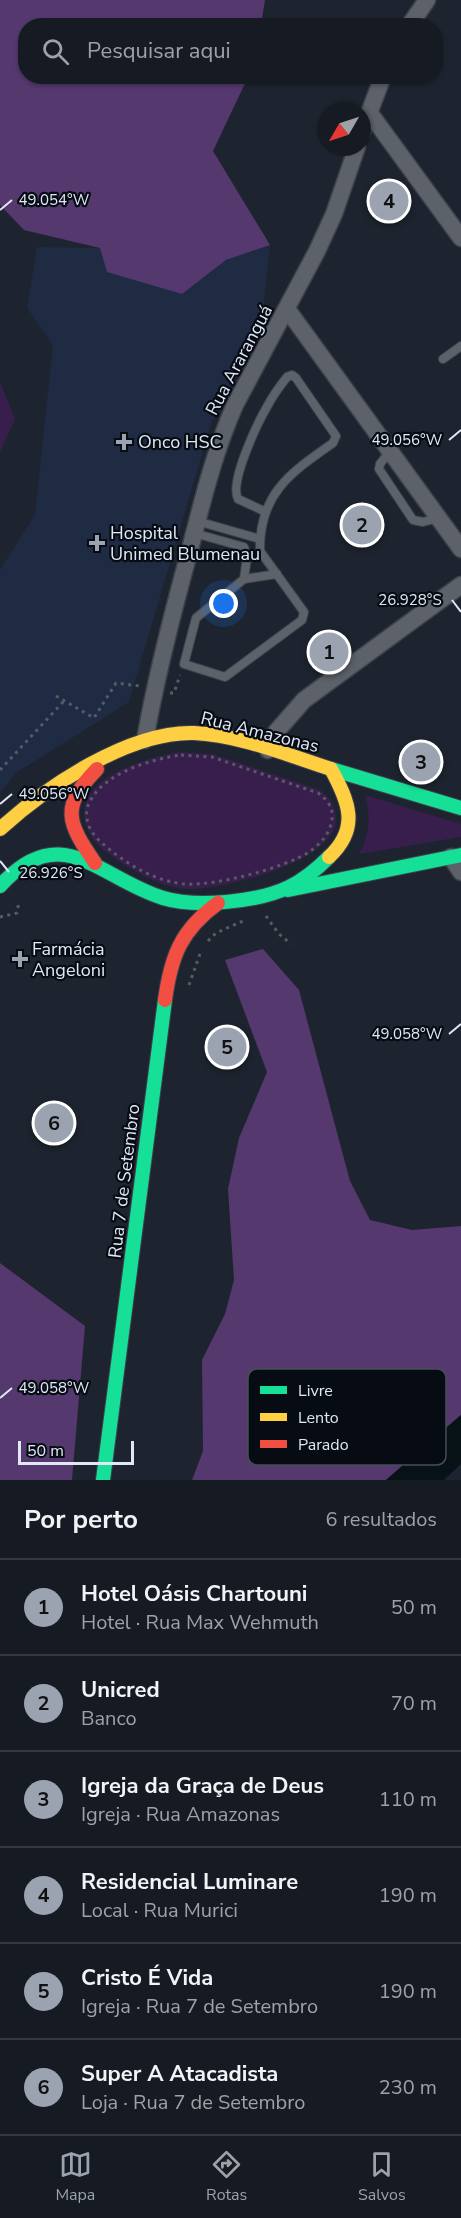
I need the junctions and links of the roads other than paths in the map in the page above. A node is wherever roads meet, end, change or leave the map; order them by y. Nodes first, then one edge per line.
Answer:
1 (427, 0) edge
2 (415, 18) edge
3 (380, 84) edge
4 (371, 107) edge
5 (371, 115) edge
6 (354, 156) edge
7 (461, 238) edge
8 (287, 309) junction
9 (461, 346) edge
10 (443, 359) dead end
11 (266, 512) junction
12 (196, 527) junction
13 (260, 539) junction
14 (244, 547) junction
15 (461, 549) edge
16 (260, 551) junction
17 (277, 574) junction
18 (244, 579) junction
19 (461, 585) edge
20 (145, 740) junction
21 (268, 750) junction
22 (113, 754) junction
23 (331, 769) junction
24 (461, 808) edge
25 (0, 829) edge
26 (456, 856) edge
27 (95, 863) junction
28 (461, 872) edge
29 (0, 886) edge
30 (280, 891) junction
31 (218, 903) junction
32 (103, 1480) edge

1 - 2 street
3 - 4 street
5 - 7 street
6 - 8 street, Rua Araranguá
8 - 12 street, Rua Araranguá
8 - 15 street
9 - 10 lane
11 - 11 lane
11 - 13 lane
12 - 13 lane
12 - 14 lane
12 - 20 street, Rua Araranguá
13 - 16 lane
14 - 16 lane
14 - 18 lane
16 - 17 lane
17 - 18 lane
17 - 18 lane
19 - 21 street
20 - 21 main road, Rua Amazonas
20 - 22 main road, Rua Amazonas
21 - 23 main road, Rua Amazonas
22 - 25 main road, Rua Amazonas
22 - 27 main road
23 - 24 main road, Rua Amazonas
23 - 30 main road
26 - 28 street
26 - 30 main road
27 - 29 main road
27 - 31 main road
30 - 31 main road
31 - 32 main road, Rua 7 de Setembro

